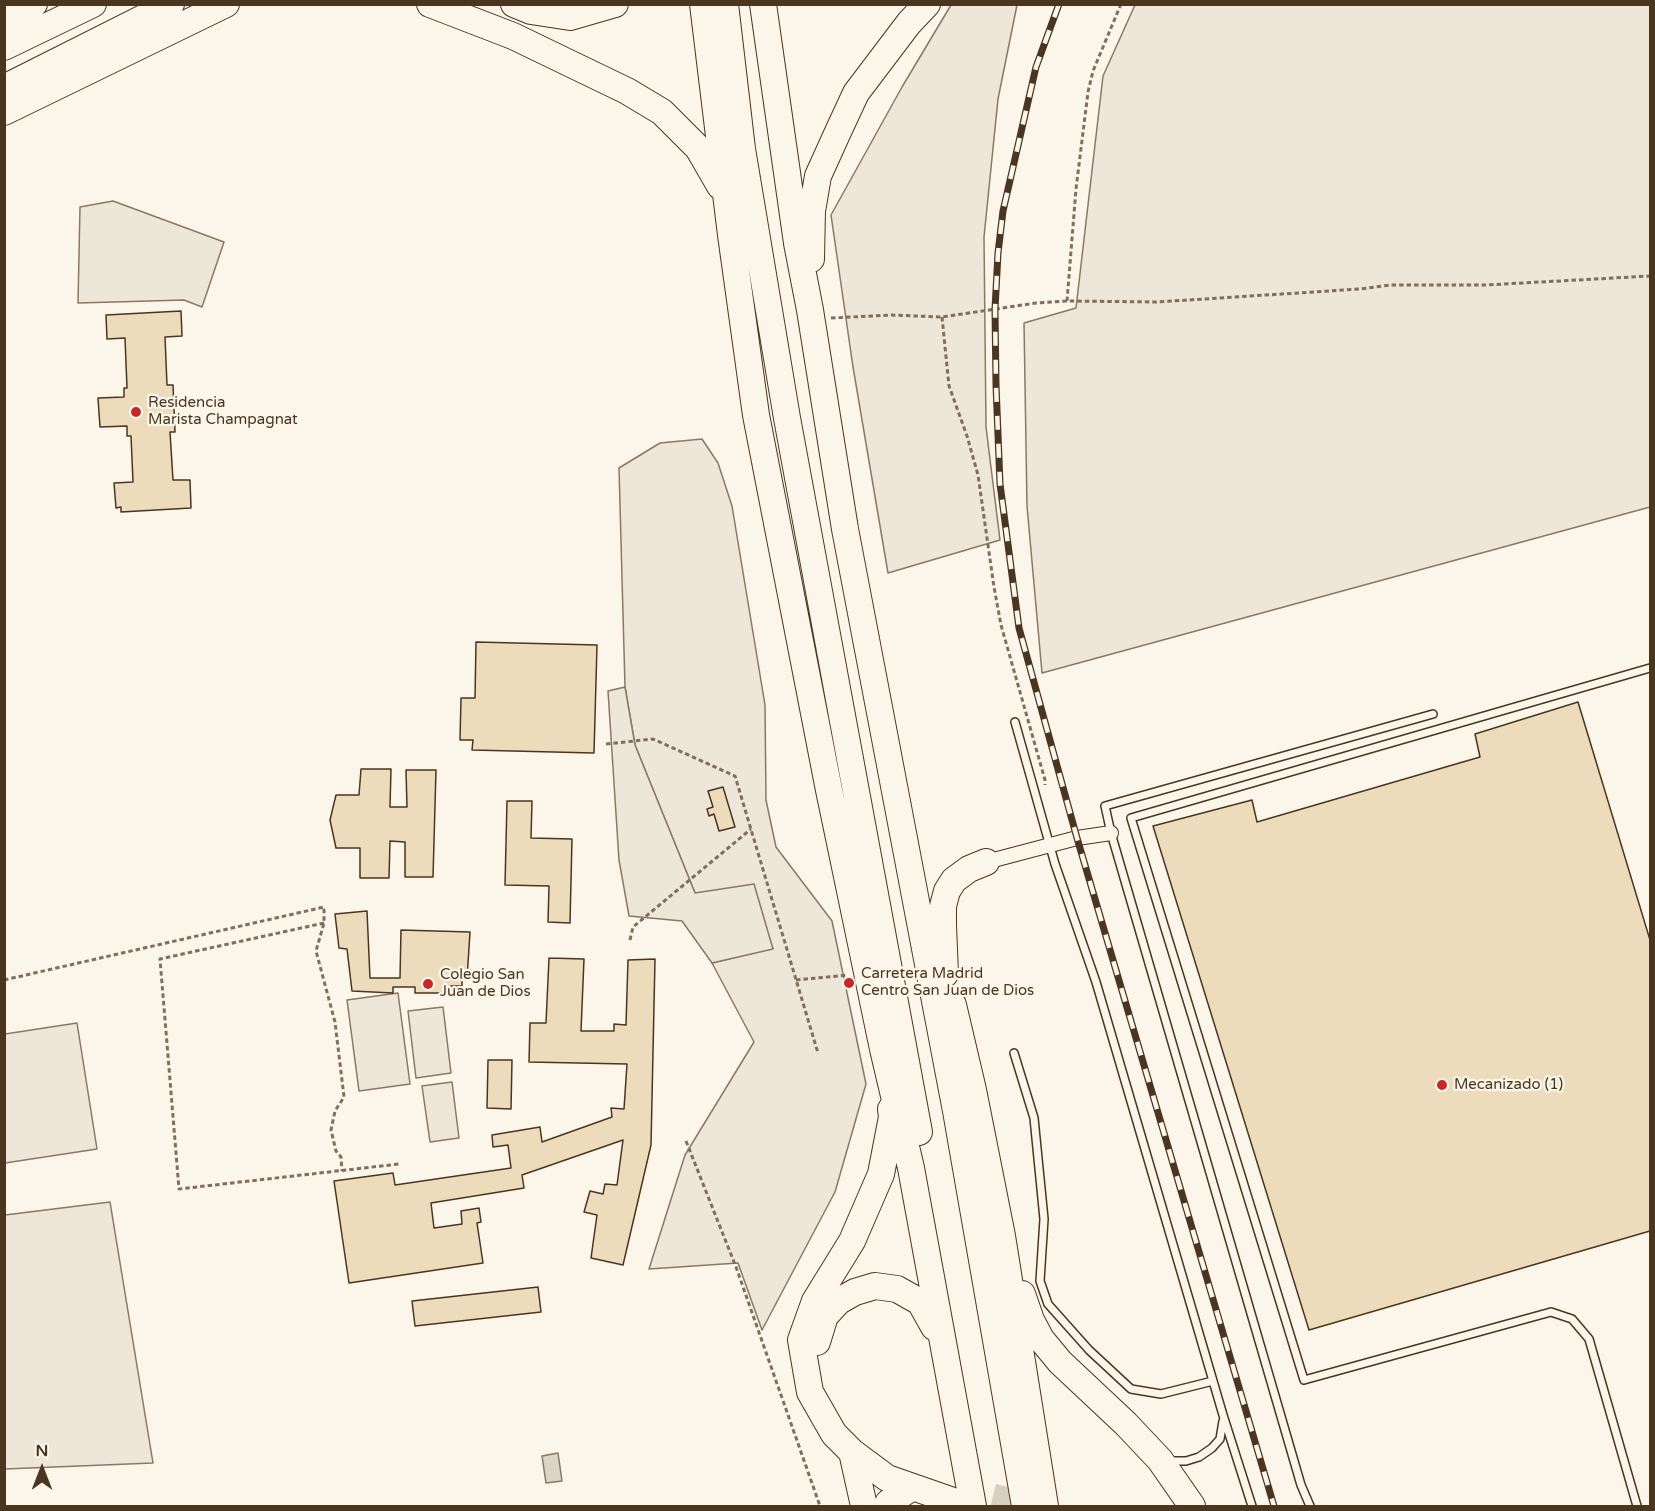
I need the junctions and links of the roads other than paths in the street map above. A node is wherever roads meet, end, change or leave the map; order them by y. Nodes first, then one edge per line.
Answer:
1 (34, 4) edge
2 (93, 4) edge
3 (171, 4) edge
4 (238, 4) edge
5 (430, 4) edge
6 (514, 4) edge
7 (615, 4) edge
8 (703, 4) edge
9 (725, 4) edge
10 (763, 4) edge
11 (927, 4) edge
12 (217, 9) edge
13 (4, 19) edge
14 (4, 47) edge
15 (4, 88) edge
16 (4, 112) edge
17 (742, 149) junction
18 (731, 235) junction
19 (811, 314) junction
20 (777, 515) junction
21 (1650, 668) edge
22 (1433, 714) dead end
23 (1015, 722) dead end
24 (1111, 834) junction
25 (1050, 846) junction
26 (909, 862) junction
27 (986, 862) joint
28 (945, 974) junction
29 (883, 1049) junction
30 (1014, 1053) dead end
31 (1002, 1236) junction
32 (942, 1340) junction
33 (1213, 1381) junction
34 (1223, 1415) junction
35 (852, 1452) junction
36 (1160, 1460) junction
37 (911, 1488) junction
38 (961, 1499) edge
39 (864, 1506) edge
40 (887, 1506) edge
41 (989, 1506) edge
42 (1025, 1506) edge
43 (1045, 1506) edge
44 (1192, 1506) edge
45 (1252, 1506) edge
46 (1310, 1506) edge
47 (1637, 1506) edge

1 - 13 highway
2 - 14 highway
3 - 15 highway
4 - 12 highway
5 - 18 highway
6 - 7 highway
8 - 18 highway
9 - 17 highway
10 - 19 highway
11 - 19 highway
12 - 16 highway
17 - 20 highway
17 - 41 highway
18 - 20 highway
19 - 26 highway
20 - 29 highway
21 - 47 lane
22 - 24 lane
23 - 25 lane
24 - 25 street
24 - 46 lane
25 - 27 street
25 - 33 lane
26 - 28 highway
26 - 42 highway
27 - 28 highway
28 - 31 highway
29 - 32 highway
29 - 35 highway
30 - 33 lane
31 - 36 highway
31 - 43 highway
32 - 38 highway
32 - 38 highway
33 - 34 lane
34 - 36 lane
34 - 45 lane
35 - 37 highway
35 - 39 highway
36 - 44 highway
37 - 38 highway
37 - 40 highway

